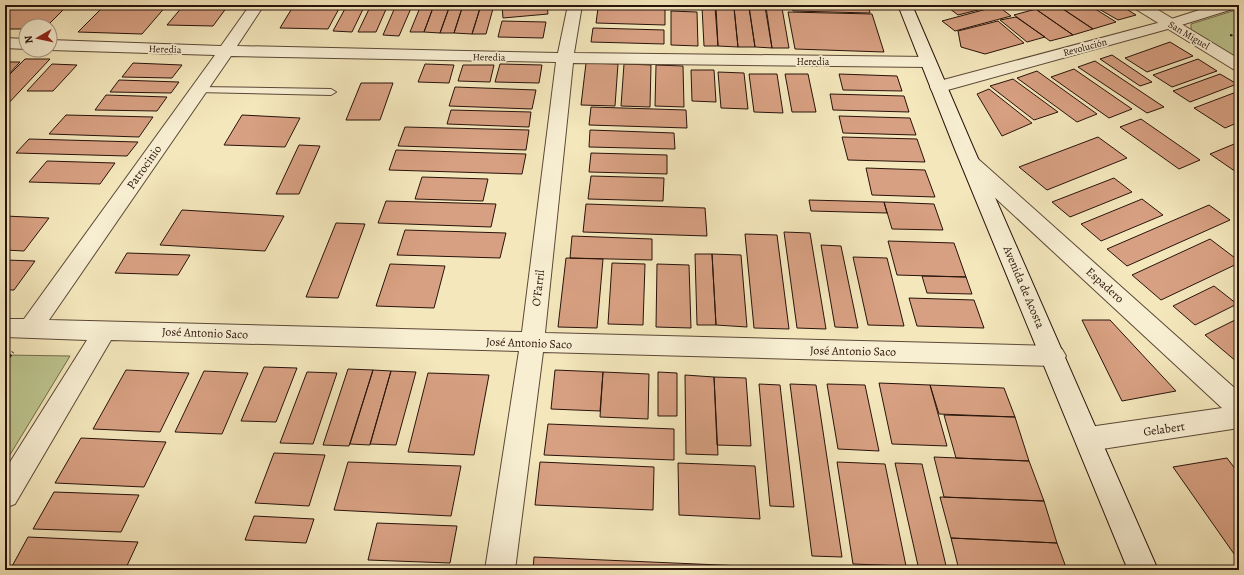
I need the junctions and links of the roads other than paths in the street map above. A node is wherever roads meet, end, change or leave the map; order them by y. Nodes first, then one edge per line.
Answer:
1 (257, 5) edge
2 (574, 5) edge
3 (905, 5) edge
4 (1139, 5) edge
5 (1231, 5) edge
6 (1170, 24) junction
7 (5, 43) edge
8 (18, 44) edge
9 (58, 45) edge
10 (226, 52) junction
11 (565, 59) junction
12 (928, 62) junction
13 (1239, 66) edge
14 (938, 87) junction
15 (199, 90) junction
16 (332, 92) dead end
17 (970, 162) junction
18 (5, 328) edge
19 (30, 329) junction
20 (105, 330) junction
21 (532, 343) junction
22 (1054, 356) junction
23 (1239, 408) edge
24 (1239, 417) edge
25 (1090, 439) junction
26 (5, 495) edge
27 (500, 570) edge
28 (1143, 570) edge

1 - 10 street, Patrocinio
2 - 11 street, O'Farril
3 - 12 street, Avenida de Acosta
4 - 6 street, San Miguel
5 - 6 street, Revolución
6 - 13 street, San Miguel
6 - 14 street, Revolución
7 - 8 street
9 - 10 street, Heredia
10 - 11 street, Heredia
10 - 15 street, Patrocinio
11 - 12 street, Heredia
11 - 21 street, O'Farril
12 - 14 street, Avenida de Acosta
14 - 17 street, Avenida de Acosta
15 - 16 lane
15 - 19 street, Patrocinio
17 - 22 street, Avenida de Acosta
17 - 23 street, Espadero
18 - 19 street, José Antonio Saco
19 - 20 street, José Antonio Saco
20 - 21 street, José Antonio Saco
20 - 26 street
21 - 22 street, José Antonio Saco
21 - 27 street, O'Farril
22 - 25 street, Avenida de Acosta
24 - 25 street, Gelabert
25 - 28 street, Avenida de Acosta

